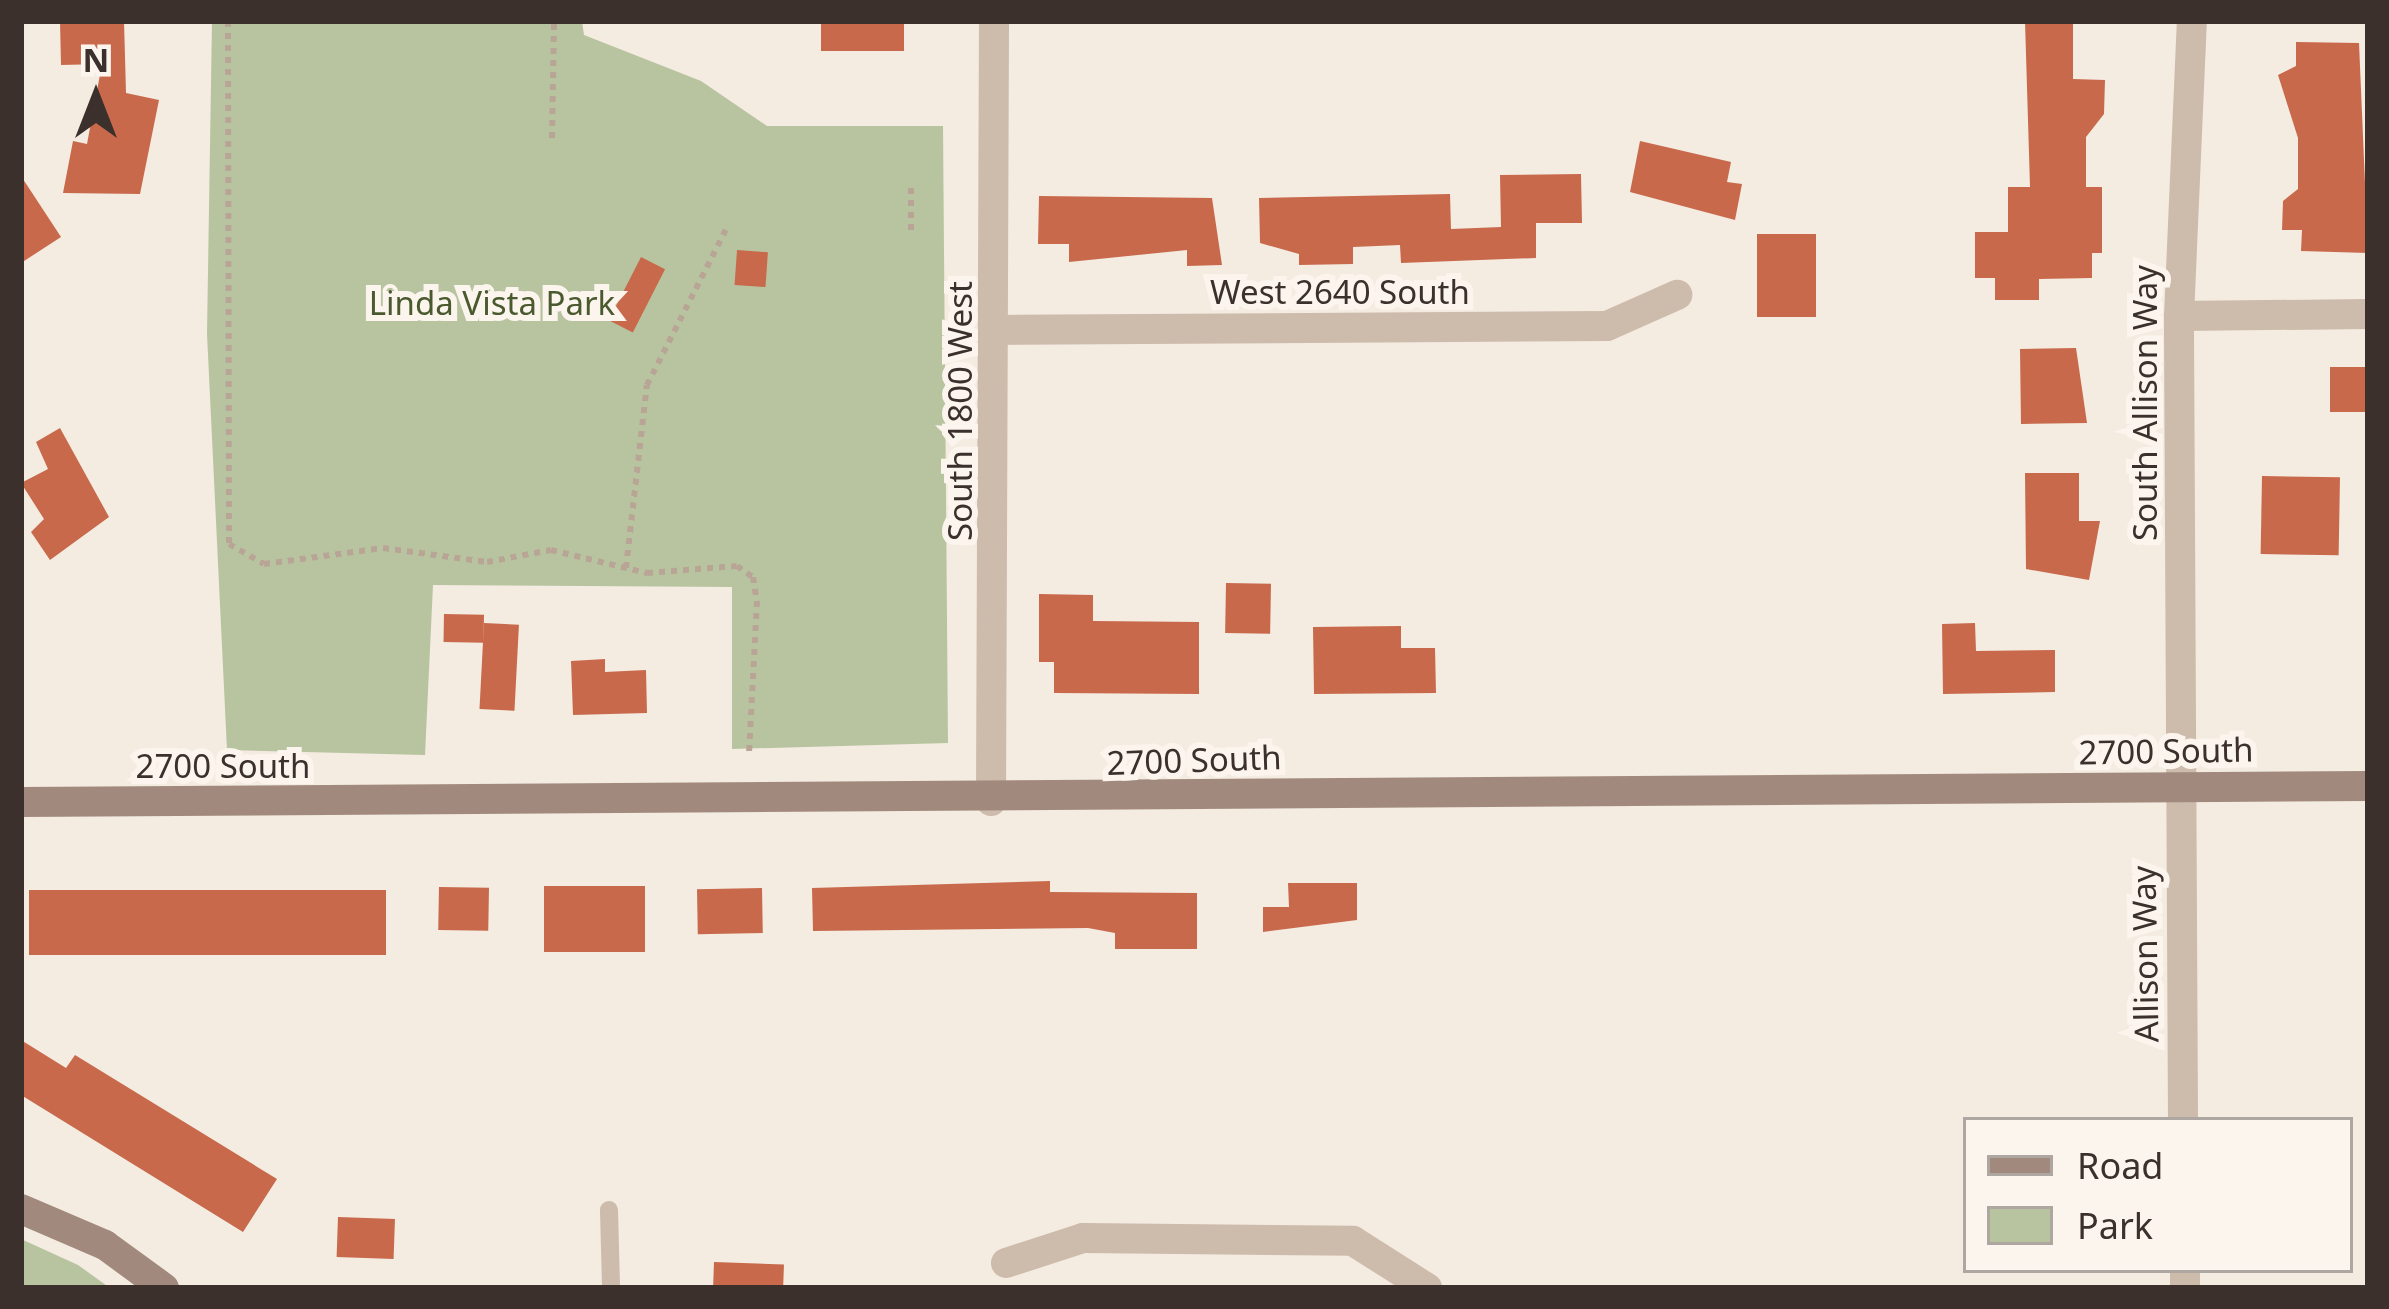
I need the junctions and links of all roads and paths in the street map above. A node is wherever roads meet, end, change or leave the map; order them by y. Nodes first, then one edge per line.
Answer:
1 (228, 21) edge
2 (554, 21) edge
3 (994, 21) edge
4 (2192, 21) edge
5 (552, 138) dead end
6 (911, 188) dead end
7 (728, 225) dead end
8 (911, 230) dead end
9 (1677, 295) dead end
10 (2368, 314) edge
11 (2179, 316) junction
12 (997, 330) junction
13 (626, 568) junction
14 (748, 755) dead end
15 (2180, 787) junction
16 (2368, 787) edge
17 (991, 801) junction
18 (21, 802) edge
19 (2183, 1117) edge
20 (21, 1209) edge
21 (609, 1210) dead end
22 (1006, 1263) dead end
23 (1417, 1287) edge
24 (164, 1288) edge
25 (611, 1288) edge
26 (1426, 1288) edge

1 - 13 path
2 - 5 path
3 - 12 street, South 1800 West
4 - 11 street, South Allison Way
6 - 8 path
7 - 13 path
9 - 12 street, West 2640 South
10 - 11 street
11 - 15 street, South Allison Way
12 - 17 street, South 1800 West
13 - 14 path
15 - 16 main road, 2700 South
15 - 17 main road, 2700 South
15 - 19 street, Allison Way
17 - 18 main road, 2700 South
20 - 24 main road
21 - 25 lane
22 - 23 street
23 - 26 street

